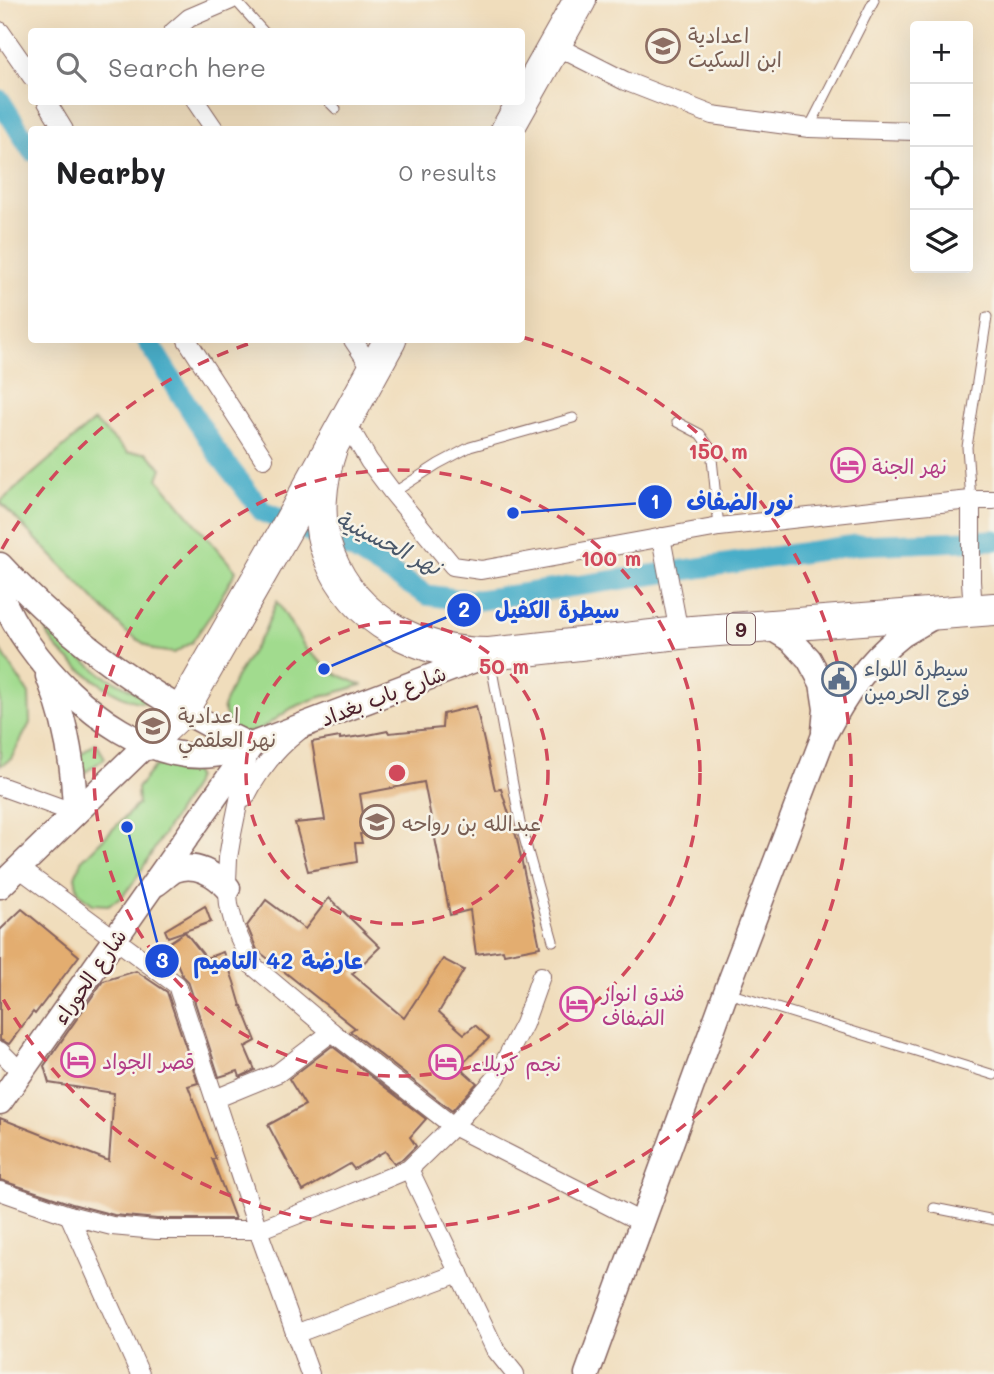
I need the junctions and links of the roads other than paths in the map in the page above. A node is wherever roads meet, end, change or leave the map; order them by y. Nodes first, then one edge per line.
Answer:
1 (233, 0) edge
2 (580, 0) edge
3 (874, 0) edge
4 (178, 28) edge
5 (260, 28) edge
6 (0, 31) edge
7 (554, 45) junction
8 (28, 71) edge
9 (525, 97) edge
10 (49, 105) edge
11 (198, 105) edge
12 (332, 105) edge
13 (521, 105) edge
14 (336, 109) dead end
15 (62, 126) edge
16 (212, 126) edge
17 (509, 126) edge
18 (809, 128) junction
19 (910, 131) edge
20 (987, 317) dead end
21 (189, 343) edge
22 (355, 343) edge
23 (388, 343) edge
24 (373, 370) junction
25 (573, 418) dead end
26 (677, 422) dead end
27 (330, 452) junction
28 (264, 459) dead end
29 (393, 493) junction
30 (994, 499) edge
31 (971, 500) junction
32 (719, 527) junction
33 (661, 537) junction
34 (0, 565) edge
35 (0, 593) edge
36 (979, 600) edge
37 (939, 613) junction
38 (768, 626) junction
39 (679, 634) junction
40 (489, 654) junction
41 (44, 666) junction
42 (182, 711) junction
43 (311, 722) junction
44 (824, 736) junction
45 (147, 744) junction
46 (251, 746) junction
47 (0, 786) edge
48 (75, 813) junction
49 (232, 834) junction
50 (19, 868) junction
51 (0, 886) edge
52 (228, 888) junction
53 (150, 889) junction
54 (114, 939) junction
55 (553, 941) dead end
56 (541, 976) dead end
57 (726, 992) junction
58 (332, 1032) junction
59 (0, 1051) edge
60 (21, 1072) junction
61 (994, 1075) edge
62 (215, 1099) junction
63 (0, 1102) edge
64 (453, 1126) junction
65 (409, 1169) junction
66 (0, 1191) edge
67 (934, 1208) dead end
68 (69, 1215) junction
69 (994, 1220) edge
70 (641, 1222) junction
71 (258, 1230) junction
72 (459, 1273) junction
73 (295, 1334) junction
74 (140, 1374) edge
75 (310, 1374) edge
76 (515, 1374) edge
77 (587, 1374) edge

1 - 4 street
1 - 5 lane
2 - 7 highway
3 - 18 lane
6 - 8 street
7 - 9 highway
7 - 18 street
10 - 15 street
11 - 16 street
12 - 14 lane
13 - 17 highway
18 - 19 street
20 - 31 lane
21 - 28 street
22 - 24 street
23 - 24 highway, 9
24 - 27 highway, 9
25 - 29 lane
26 - 32 lane
27 - 29 street
27 - 40 highway, 9
27 - 42 highway
29 - 33 street
30 - 31 street
31 - 32 street
31 - 36 street
32 - 33 street
33 - 39 street
34 - 42 street
35 - 41 street
36 - 37 highway, شارع باب بغداد / 9
37 - 38 highway, شارع باب بغداد / 9
37 - 44 street
38 - 39 highway, شارع باب بغداد / 9
38 - 44 street
39 - 40 highway, شارع باب بغداد / 9
40 - 43 street, شارع باب بغداد
40 - 55 lane
41 - 45 street, شارع باب بغداد
41 - 48 street
42 - 45 highway
42 - 46 street
43 - 46 street, شارع باب بغداد
43 - 49 street
44 - 57 street
45 - 46 street, شارع باب بغداد
45 - 48 street
46 - 49 street
46 - 53 street, شارع الحوراء
47 - 48 street
48 - 50 street
49 - 52 street
50 - 51 street
50 - 54 street
52 - 53 street
52 - 58 street
53 - 54 street, شارع الحوراء
54 - 60 street, شارع الحوراء
54 - 62 street
56 - 64 street
57 - 61 lane
57 - 70 street
58 - 62 street
58 - 64 street
59 - 60 street
60 - 63 street, شارع الحوراء
62 - 71 street
64 - 65 street
64 - 70 street
65 - 71 street
65 - 72 street
66 - 68 street
67 - 69 lane
68 - 71 street
68 - 74 street
70 - 77 street
71 - 73 street
72 - 73 street
72 - 76 street
73 - 75 street

